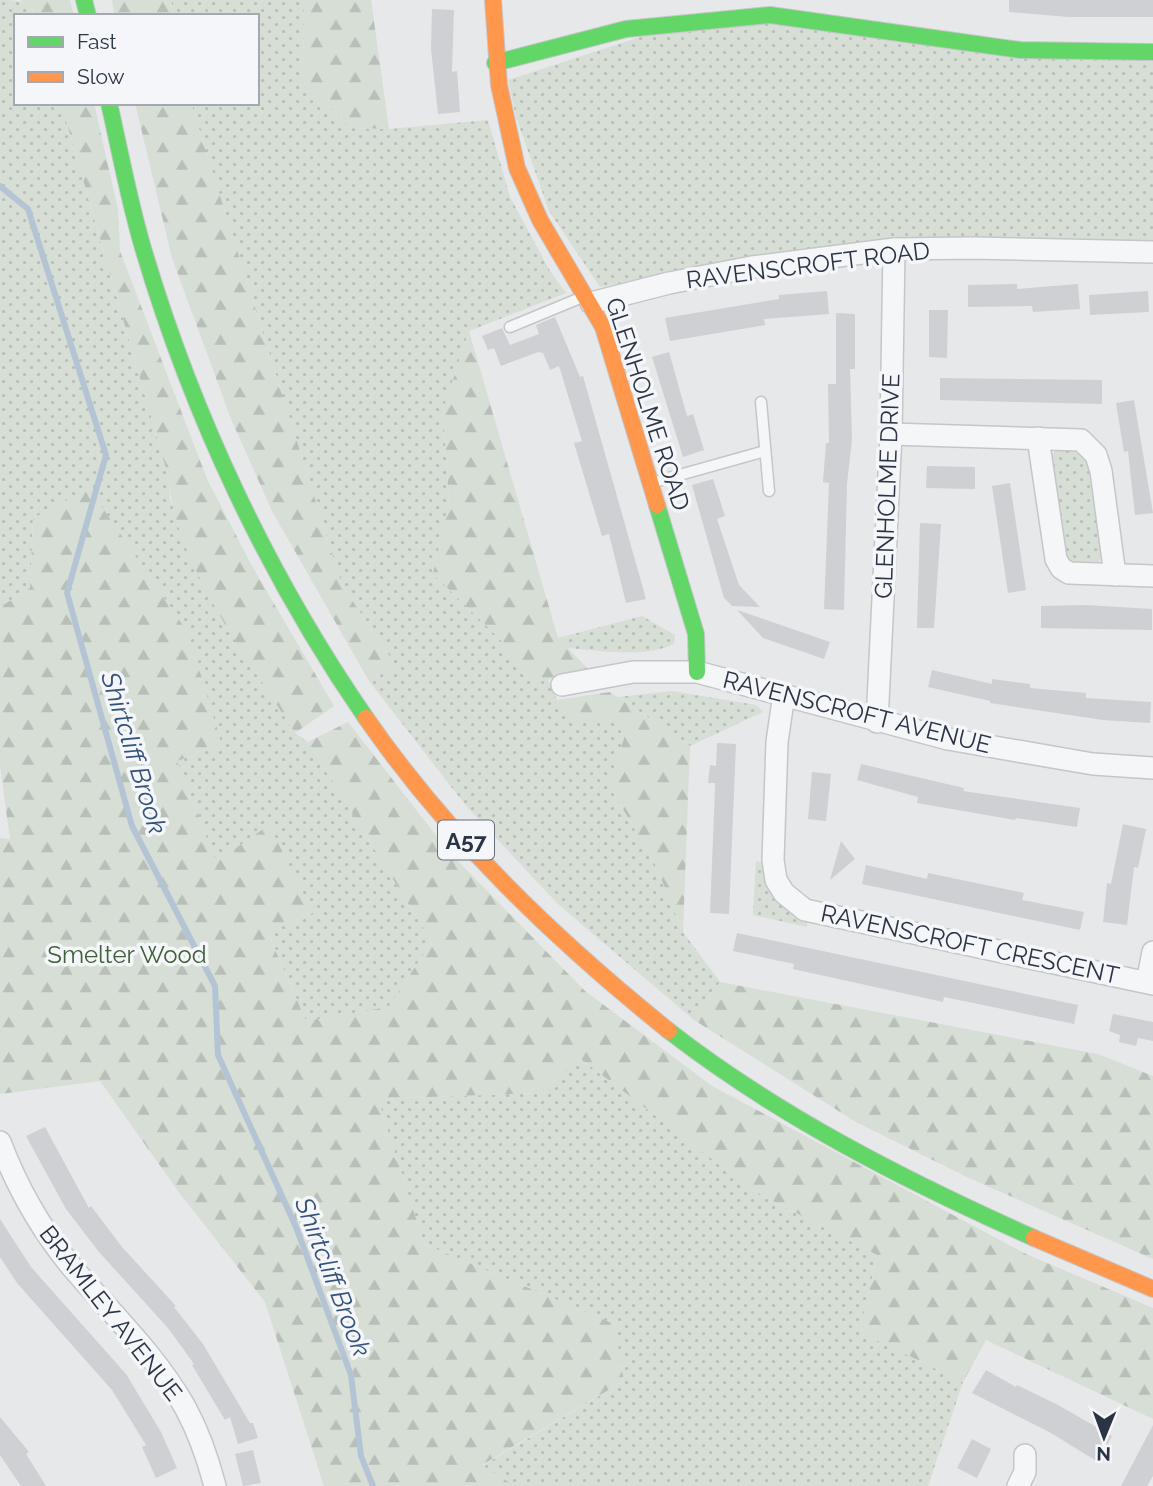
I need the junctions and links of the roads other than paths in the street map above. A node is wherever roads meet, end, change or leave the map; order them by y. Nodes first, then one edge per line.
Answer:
1 (493, 0) edge
2 (770, 8) edge
3 (1153, 52) edge
4 (495, 63) junction
5 (109, 105) edge
6 (894, 249) junction
7 (1153, 253) edge
8 (589, 299) junction
9 (510, 327) dead end
10 (761, 402) dead end
11 (891, 434) junction
12 (1038, 438) junction
13 (765, 451) junction
14 (651, 483) junction
15 (768, 491) dead end
16 (1115, 575) junction
17 (1153, 576) edge
18 (697, 672) junction
19 (562, 685) dead end
20 (784, 694) junction
21 (877, 722) junction
22 (1153, 768) edge
23 (1153, 952) edge
24 (1150, 983) edge
25 (0, 1142) edge
26 (1153, 1289) edge
27 (1025, 1455) dead end
28 (215, 1486) edge
29 (1018, 1486) edge

1 - 4 main road, GLENHOLME ROAD
2 - 3 main road
2 - 4 main road
4 - 8 main road, GLENHOLME ROAD
5 - 26 main road, A57
6 - 7 street, RAVENSCROFT ROAD
6 - 8 street, RAVENSCROFT ROAD
6 - 11 street, GLENHOLME DRIVE
8 - 9 lane
8 - 14 main road, GLENHOLME ROAD
10 - 13 lane
11 - 12 street
11 - 21 street, GLENHOLME DRIVE
12 - 16 street
12 - 16 street
13 - 14 lane
13 - 15 lane
14 - 18 main road, GLENHOLME ROAD
16 - 17 street
18 - 19 street, RAVENSCROFT AVENUE
18 - 20 street, RAVENSCROFT AVENUE
20 - 21 street, RAVENSCROFT AVENUE
20 - 24 street, RAVENSCROFT CRESCENT
21 - 22 street, RAVENSCROFT AVENUE
23 - 24 street
25 - 28 street, BRAMLEY AVENUE
27 - 29 street

